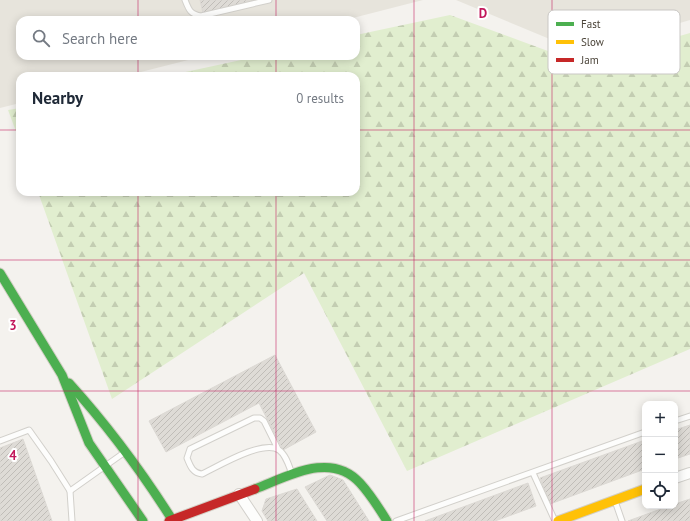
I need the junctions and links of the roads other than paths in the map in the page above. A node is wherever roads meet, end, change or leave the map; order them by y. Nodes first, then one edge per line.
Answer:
1 (185, 0) edge
2 (269, 0) edge
3 (0, 273) edge
4 (62, 375) junction
5 (690, 416) edge
6 (678, 420) edge
7 (642, 433) edge
8 (0, 441) edge
9 (278, 449) junction
10 (126, 451) junction
11 (104, 465) junction
12 (533, 473) junction
13 (690, 473) edge
14 (292, 474) junction
15 (678, 477) edge
16 (642, 489) edge
17 (70, 491) junction
18 (239, 494) junction
19 (614, 500) junction
20 (171, 520) edge
21 (72, 521) edge
22 (143, 521) edge
23 (257, 521) edge
24 (387, 521) edge
25 (396, 521) edge
26 (556, 521) edge
27 (622, 521) edge

1 - 2 lane
3 - 4 street
4 - 10 street
4 - 11 street
5 - 6 lane
7 - 12 lane
8 - 17 lane
9 - 9 lane
9 - 14 lane
10 - 11 lane
10 - 20 street
11 - 17 lane
11 - 22 street
12 - 25 lane
12 - 26 lane
13 - 15 street
14 - 18 street
14 - 24 street
16 - 19 street
17 - 21 lane
18 - 20 street
18 - 23 street
19 - 26 street
19 - 27 lane

